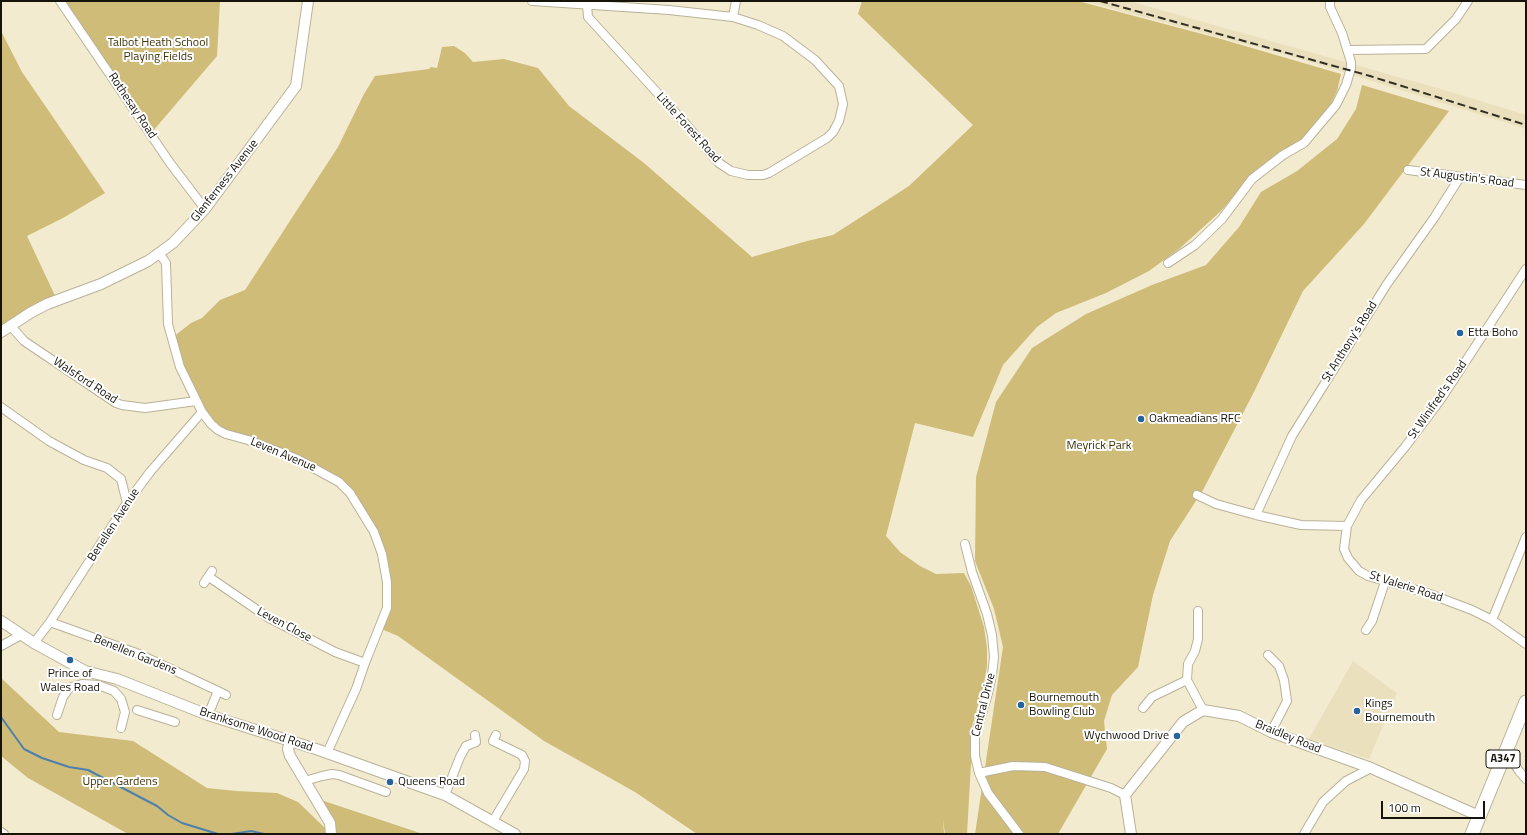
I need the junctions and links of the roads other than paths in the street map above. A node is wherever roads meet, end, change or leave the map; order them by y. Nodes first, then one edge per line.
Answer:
1 (60, 1) edge
2 (308, 1) edge
3 (532, 1) edge
4 (736, 1) edge
5 (1330, 1) edge
6 (1468, 1) edge
7 (587, 5) junction
8 (733, 17) junction
9 (1348, 50) junction
10 (1408, 170) dead end
11 (1460, 177) junction
12 (1526, 185) edge
13 (205, 209) junction
14 (159, 253) junction
15 (1168, 263) dead end
16 (1526, 269) edge
17 (10, 325) junction
18 (1, 332) edge
19 (196, 401) junction
20 (1, 407) edge
21 (202, 412) junction
22 (1197, 496) dead end
23 (127, 503) junction
24 (1256, 515) junction
25 (1347, 526) junction
26 (1526, 537) edge
27 (965, 544) dead end
28 (208, 577) dead end
29 (1385, 582) junction
30 (1198, 611) dead end
31 (1492, 620) junction
32 (1, 621) edge
33 (50, 622) junction
34 (1366, 630) dead end
35 (21, 635) junction
36 (34, 643) junction
37 (1526, 644) edge
38 (1, 646) edge
39 (1268, 654) dead end
40 (365, 663) junction
41 (1187, 680) junction
42 (1526, 702) edge
43 (1143, 708) dead end
44 (137, 710) dead end
45 (1203, 710) junction
46 (57, 715) dead end
47 (208, 716) junction
48 (175, 722) dead end
49 (121, 728) dead end
50 (1271, 732) junction
51 (496, 735) dead end
52 (478, 740) dead end
53 (290, 741) junction
54 (1506, 750) junction
55 (327, 753) junction
56 (1371, 768) junction
57 (979, 773) junction
58 (1526, 779) edge
59 (305, 781) junction
60 (386, 792) dead end
61 (445, 795) junction
62 (1125, 795) junction
63 (1479, 816) junction
64 (493, 821) junction
65 (1, 832) edge
66 (4, 834) edge
67 (331, 834) edge
68 (515, 834) edge
69 (1019, 834) edge
70 (1131, 834) edge
71 (1304, 834) edge
72 (1472, 834) edge

1 - 13 street, Rothesay Road
2 - 13 street, Glenferness Avenue
3 - 7 street, Little Forest Road
4 - 8 street
5 - 9 street
6 - 9 street
7 - 8 street, Little Forest Road
7 - 8 street, Little Forest Road
9 - 15 street
10 - 11 street, St Augustin's Road
11 - 12 street, St Augustin's Road
11 - 24 street, St Anthony's Road
13 - 14 street, Glenferness Avenue
14 - 17 street, Glenferness Avenue
14 - 19 street, Leven Avenue
16 - 25 street, St Winifred's Road
17 - 18 street, Glenferness Avenue
17 - 19 street, Walsford Road
19 - 21 street, Leven Avenue
20 - 23 street
21 - 23 street, Benellen Avenue
21 - 40 street, Leven Avenue
22 - 24 street
23 - 33 street, Benellen Avenue
24 - 25 street
25 - 29 street, St Valerie Road
26 - 31 street
27 - 57 street, Central Drive
28 - 40 street, Leven Close
29 - 31 street, St Valerie Road
29 - 34 street
30 - 41 street
31 - 37 street, St Valerie Road
32 - 35 street, Branksome Wood Road
33 - 36 street, Benellen Avenue
33 - 47 street, Benellen Gardens
35 - 36 street, Branksome Wood Road
35 - 38 street
36 - 47 street, Branksome Wood Road
39 - 50 street
40 - 55 street, Leven Avenue
41 - 43 street
41 - 45 street
42 - 54 main road, A347
44 - 48 street
45 - 50 street, Braidley Road
45 - 62 street
46 - 49 street
47 - 53 street, Branksome Wood Road
50 - 56 street, Braidley Road
51 - 64 street
52 - 61 street
53 - 55 street, Branksome Wood Road
53 - 59 street
54 - 58 street
54 - 63 main road, A347
55 - 61 street, Branksome Wood Road
56 - 63 street, Braidley Road
56 - 71 street
57 - 62 street
57 - 69 street, Central Drive
59 - 60 street
59 - 67 street
61 - 64 street, Branksome Wood Road
62 - 70 street
63 - 72 main road, A347
64 - 68 street, Branksome Wood Road
65 - 66 street

